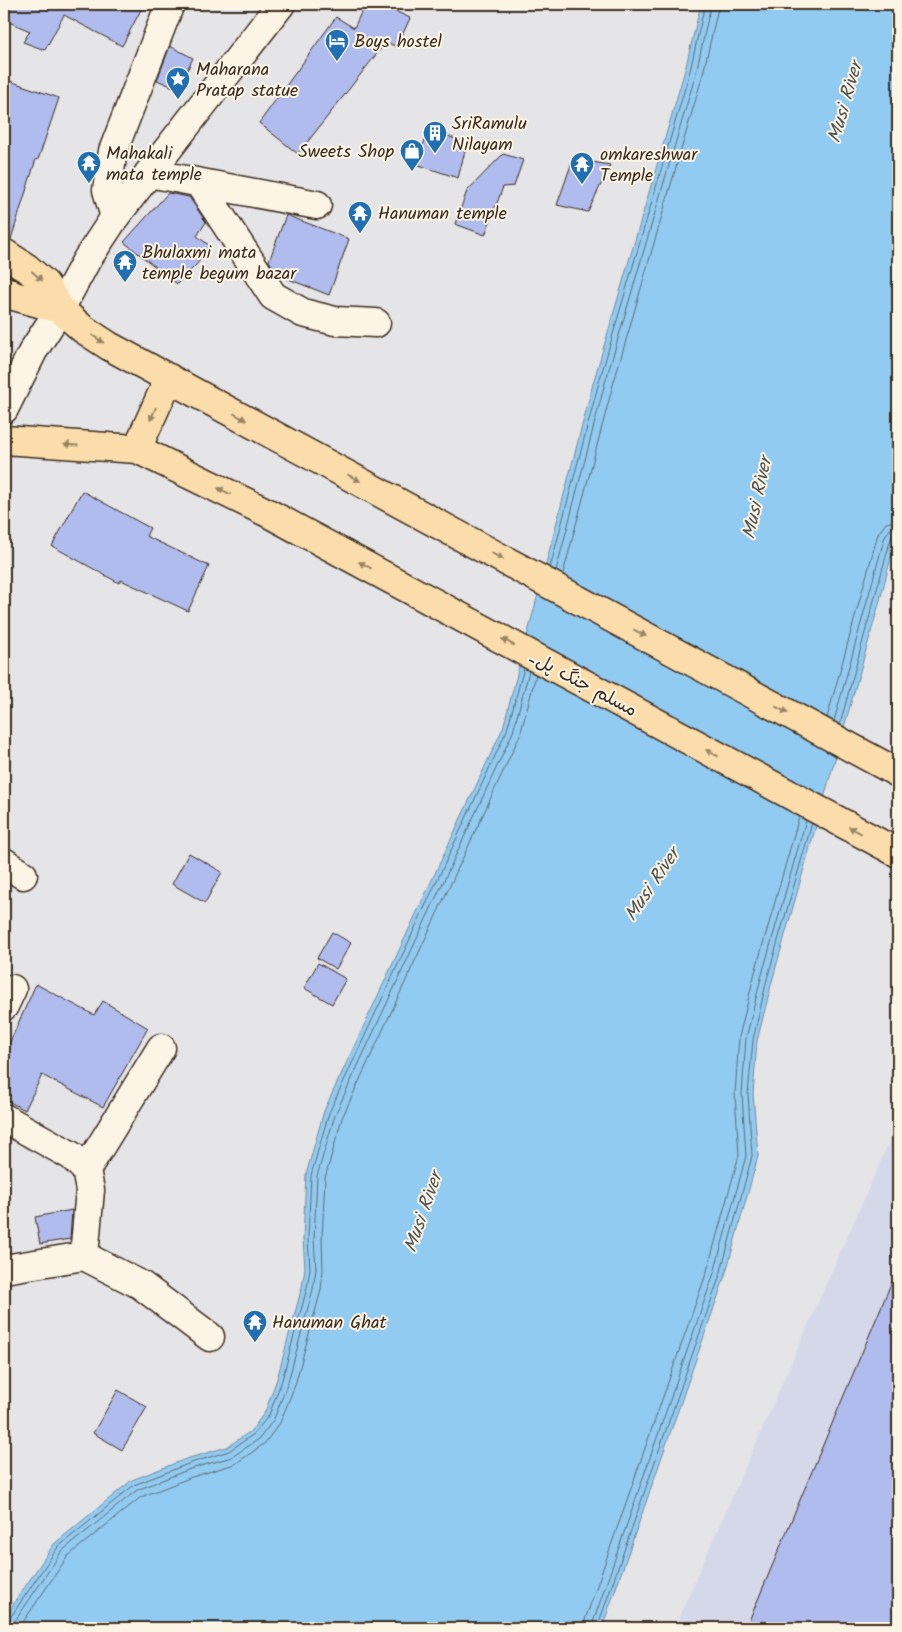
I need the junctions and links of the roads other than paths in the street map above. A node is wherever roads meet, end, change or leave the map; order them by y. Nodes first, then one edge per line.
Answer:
1 (170, 4) edge
2 (281, 4) edge
3 (149, 173) junction
4 (199, 183) junction
5 (316, 205) dead end
6 (115, 217) junction
7 (4, 253) edge
8 (4, 290) edge
9 (60, 309) junction
10 (376, 323) dead end
11 (169, 378) junction
12 (4, 409) edge
13 (4, 440) edge
14 (137, 449) junction
15 (898, 773) edge
16 (898, 853) edge
17 (160, 1048) dead end
18 (4, 1118) edge
19 (86, 1170) junction
20 (84, 1256) junction
21 (4, 1269) edge
22 (210, 1337) dead end

1 - 6 street
2 - 3 street
3 - 4 street
3 - 6 street
4 - 5 street
4 - 10 street
6 - 9 street
7 -> 9 main road
8 - 9 main road
9 -> 11 main road
9 - 12 street
11 -> 14 main road
11 -> 15 main road
14 -> 13 main road
16 -> 14 main road, مسلم جنگ پل۔
17 - 19 street
18 - 19 street
19 - 20 street
20 - 21 street
20 - 22 street

